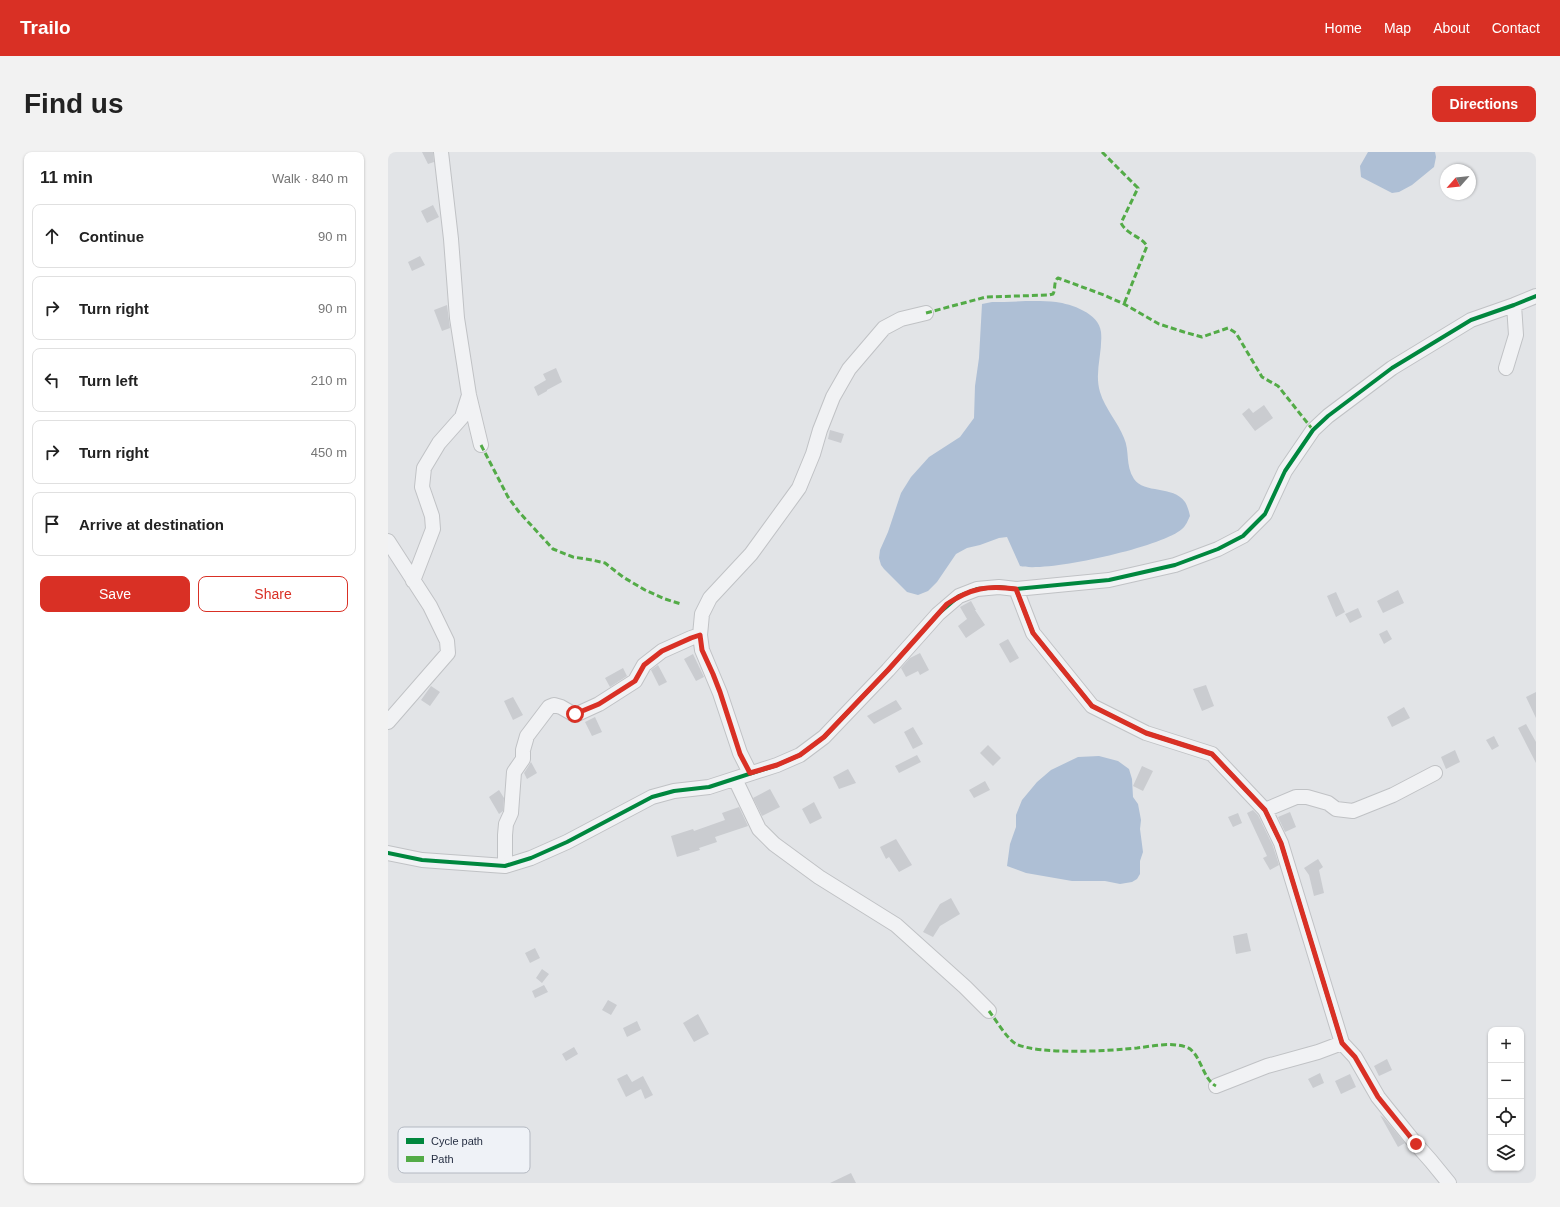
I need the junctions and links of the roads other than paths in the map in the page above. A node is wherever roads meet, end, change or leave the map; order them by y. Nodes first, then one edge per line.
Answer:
1 (441, 152) edge
2 (1536, 296) edge
3 (1514, 305) junction
4 (926, 312) dead end
5 (1506, 368) dead end
6 (470, 395) junction
7 (481, 445) dead end
8 (388, 541) edge
9 (413, 581) junction
10 (1016, 589) junction
11 (700, 635) junction
12 (388, 722) edge
13 (750, 773) junction
14 (1435, 773) dead end
15 (735, 779) junction
16 (1265, 810) junction
17 (388, 852) edge
18 (505, 866) junction
19 (989, 1012) dead end
20 (1342, 1043) junction
21 (1216, 1086) dead end
22 (1449, 1183) edge

1 - 6 street
2 - 3 street
3 - 5 street
3 - 10 street
4 - 11 street
6 - 7 street
6 - 9 street
8 - 9 street
9 - 12 street
10 - 13 street
10 - 16 street
11 - 13 street
11 - 18 street
13 - 15 street
14 - 16 street
15 - 18 street
15 - 19 street
16 - 20 street
17 - 18 street
20 - 21 street
20 - 22 street

